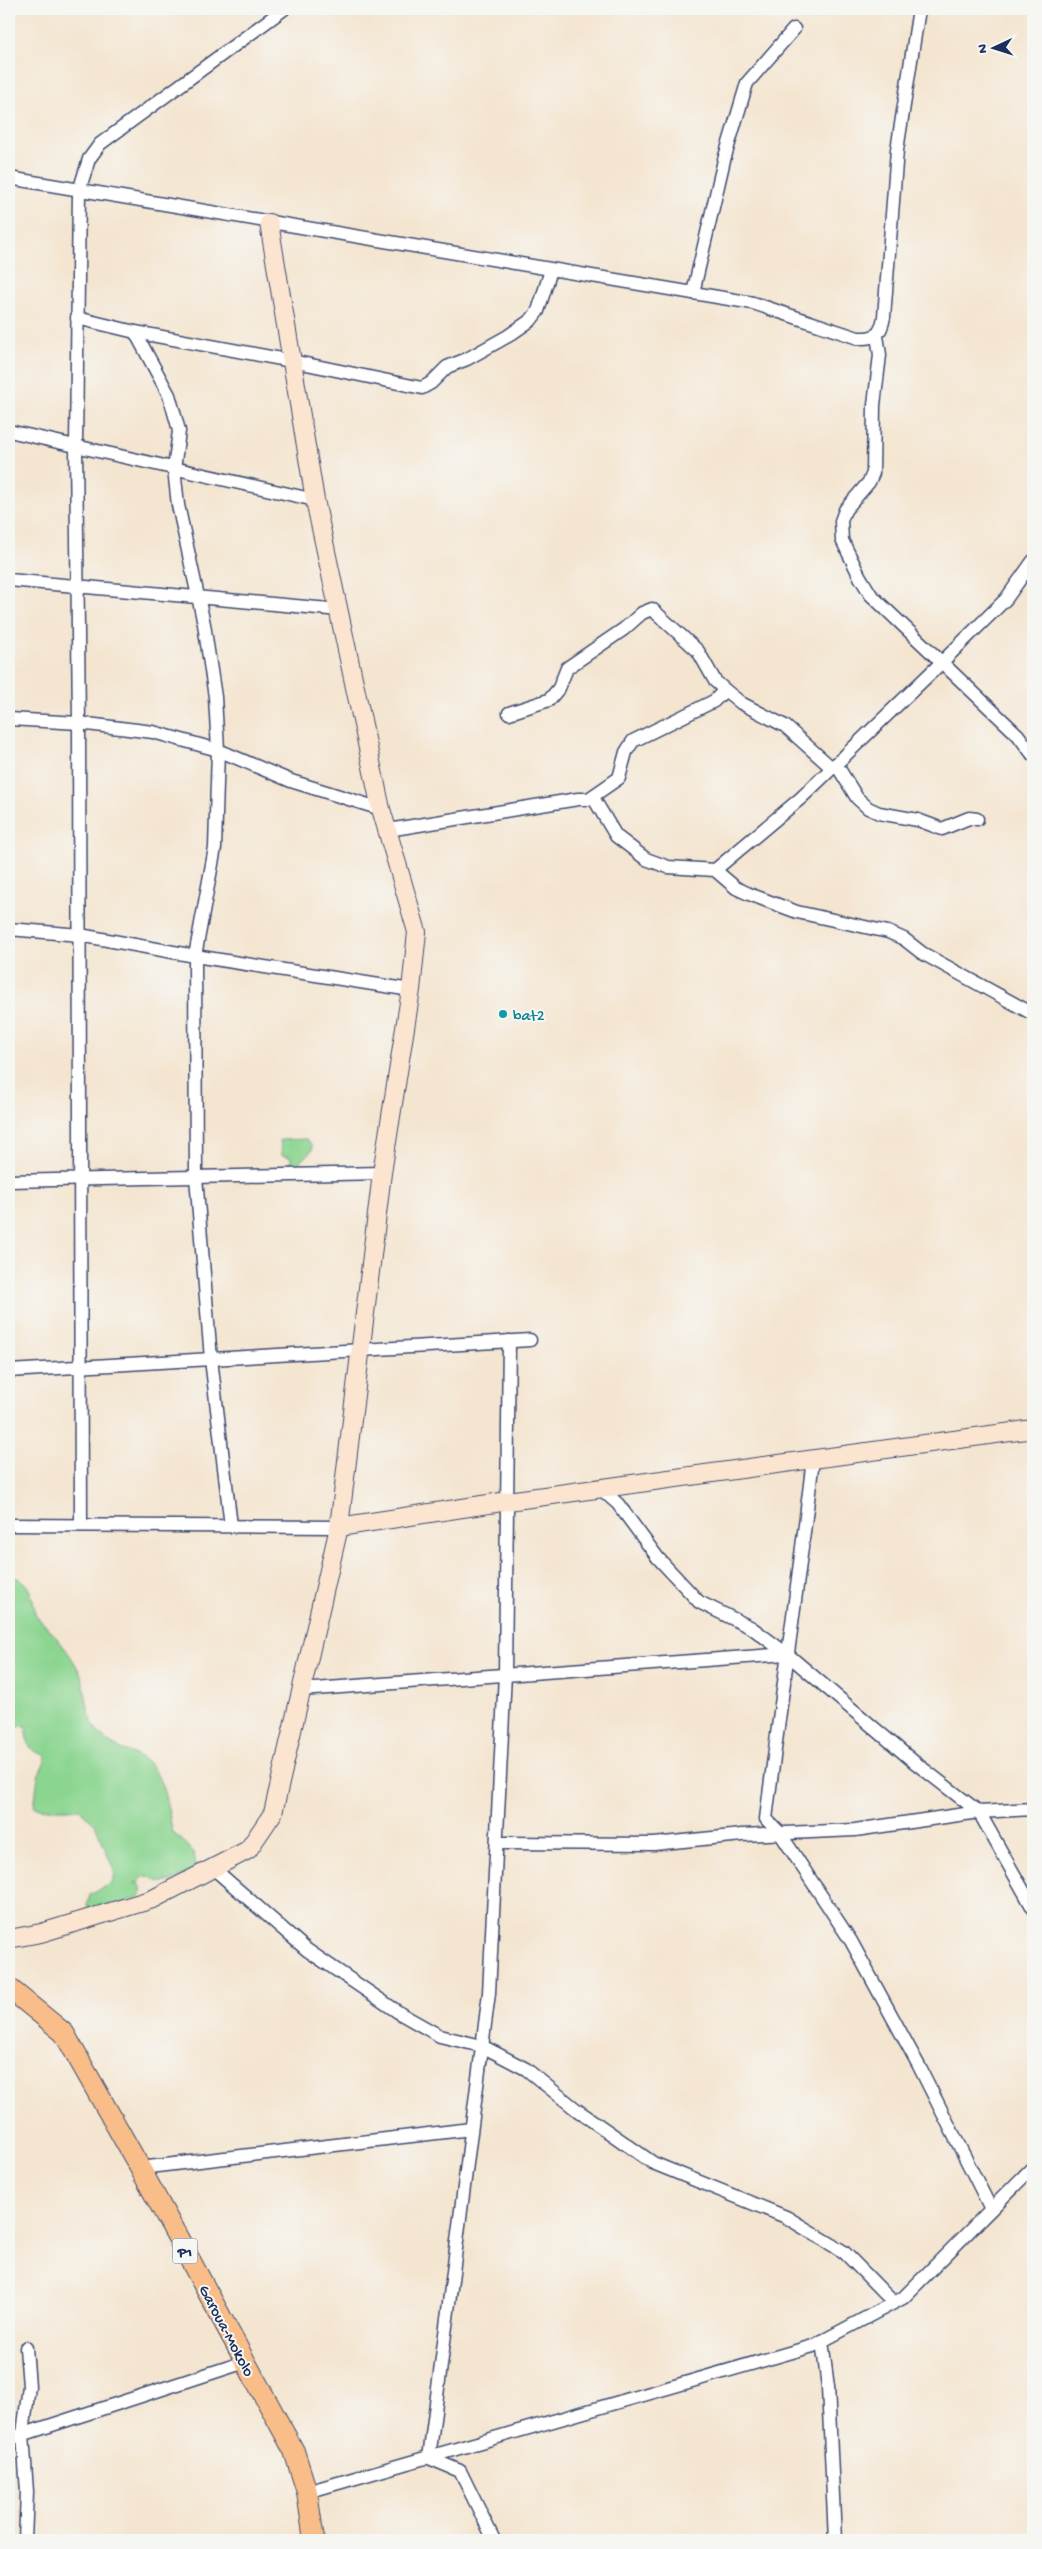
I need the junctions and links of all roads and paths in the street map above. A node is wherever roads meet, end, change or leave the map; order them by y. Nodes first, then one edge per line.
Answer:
1 (284, 9) edge
2 (919, 9) edge
3 (794, 29) dead end
4 (9, 178) edge
5 (79, 191) junction
6 (269, 223) junction
7 (551, 270) junction
8 (693, 293) junction
9 (77, 318) junction
10 (134, 332) junction
11 (877, 336) junction
12 (292, 360) junction
13 (9, 432) edge
14 (76, 447) junction
15 (174, 469) junction
16 (315, 500) junction
17 (1033, 561) edge
18 (9, 580) edge
19 (77, 586) junction
20 (196, 596) junction
21 (340, 610) junction
22 (941, 663) junction
23 (725, 690) junction
24 (509, 713) dead end
25 (9, 719) edge
26 (79, 723) junction
27 (218, 750) junction
28 (1033, 755) edge
29 (834, 766) junction
30 (590, 798) junction
31 (381, 809) junction
32 (977, 819) dead end
33 (388, 830) junction
34 (715, 870) junction
35 (9, 929) edge
36 (80, 935) junction
37 (195, 956) junction
38 (411, 990) junction
39 (1033, 1014) edge
40 (382, 1173) junction
41 (196, 1177) junction
42 (80, 1180) junction
43 (9, 1181) edge
44 (530, 1340) dead end
45 (509, 1341) junction
46 (361, 1350) junction
47 (211, 1359) junction
48 (80, 1367) junction
49 (9, 1371) edge
50 (1033, 1429) edge
51 (813, 1459) junction
52 (601, 1489) junction
53 (508, 1501) junction
54 (81, 1524) junction
55 (9, 1525) edge
56 (231, 1526) junction
57 (339, 1526) junction
58 (787, 1654) junction
59 (506, 1674) junction
60 (301, 1690) junction
61 (1033, 1809) edge
62 (979, 1812) junction
63 (780, 1833) junction
64 (497, 1843) junction
65 (213, 1868) junction
66 (1033, 1908) edge
67 (9, 1940) edge
68 (9, 1988) edge
69 (482, 2046) junction
70 (472, 2128) junction
71 (1033, 2167) edge
72 (140, 2168) junction
73 (992, 2208) junction
74 (894, 2302) junction
75 (822, 2341) junction
76 (26, 2348) dead end
77 (245, 2362) junction
78 (23, 2434) junction
79 (9, 2438) edge
80 (429, 2458) junction
81 (307, 2492) junction
82 (25, 2540) edge
83 (314, 2540) edge
84 (494, 2540) edge
85 (835, 2540) edge

1 - 5 street
2 - 11 street
3 - 8 street
4 - 5 street
5 - 6 street
5 - 9 street
6 - 7 street
6 - 12 street
7 - 8 street
7 - 12 street
8 - 11 street
9 - 10 street
9 - 14 street
10 - 12 street
10 - 15 street
11 - 22 street
12 - 16 street
13 - 14 street
14 - 15 street
14 - 19 street
15 - 16 street
15 - 20 street
16 - 21 street
17 - 22 street
18 - 19 street
19 - 20 street
19 - 26 street
20 - 21 street
20 - 27 street
21 - 31 street
22 - 28 street
22 - 29 street
23 - 24 street
23 - 29 street
23 - 30 street
25 - 26 street
26 - 27 street
26 - 36 street
27 - 31 street
27 - 37 street
29 - 32 street
29 - 34 street
30 - 33 street
30 - 34 street
31 - 33 street
33 - 38 street
34 - 39 street
35 - 36 street
36 - 37 street
36 - 42 street
37 - 38 street
37 - 41 street
38 - 40 street
40 - 41 street
40 - 46 street
41 - 42 street
41 - 47 street
42 - 43 street
42 - 48 street
44 - 45 street
45 - 46 street
45 - 53 street
46 - 47 street
46 - 57 street
47 - 48 street
47 - 56 street
48 - 49 street
48 - 54 street
50 - 51 street
51 - 52 street
51 - 58 street
52 - 53 street
52 - 58 street
53 - 57 street
53 - 59 street
54 - 55 street
54 - 56 street
56 - 57 street
57 - 60 street
58 - 59 street
58 - 62 street
58 - 63 street
59 - 60 street
59 - 64 street
60 - 65 street
61 - 62 street
62 - 63 street
62 - 66 street
63 - 64 street
63 - 73 street
64 - 69 street
65 - 67 street
65 - 69 street
68 - 72 main road, Garoua-Mokolo / P1
69 - 70 street
69 - 74 street
70 - 72 street
70 - 80 street
71 - 73 street
72 - 77 main road, Garoua-Mokolo / P1
73 - 74 street
74 - 75 street
75 - 80 street
75 - 85 street
76 - 78 street
77 - 78 street
77 - 81 main road, Garoua-Mokolo / P1
78 - 79 street
78 - 82 street
80 - 81 street
80 - 84 street
81 - 83 main road, Garoua-Mokolo / P1

